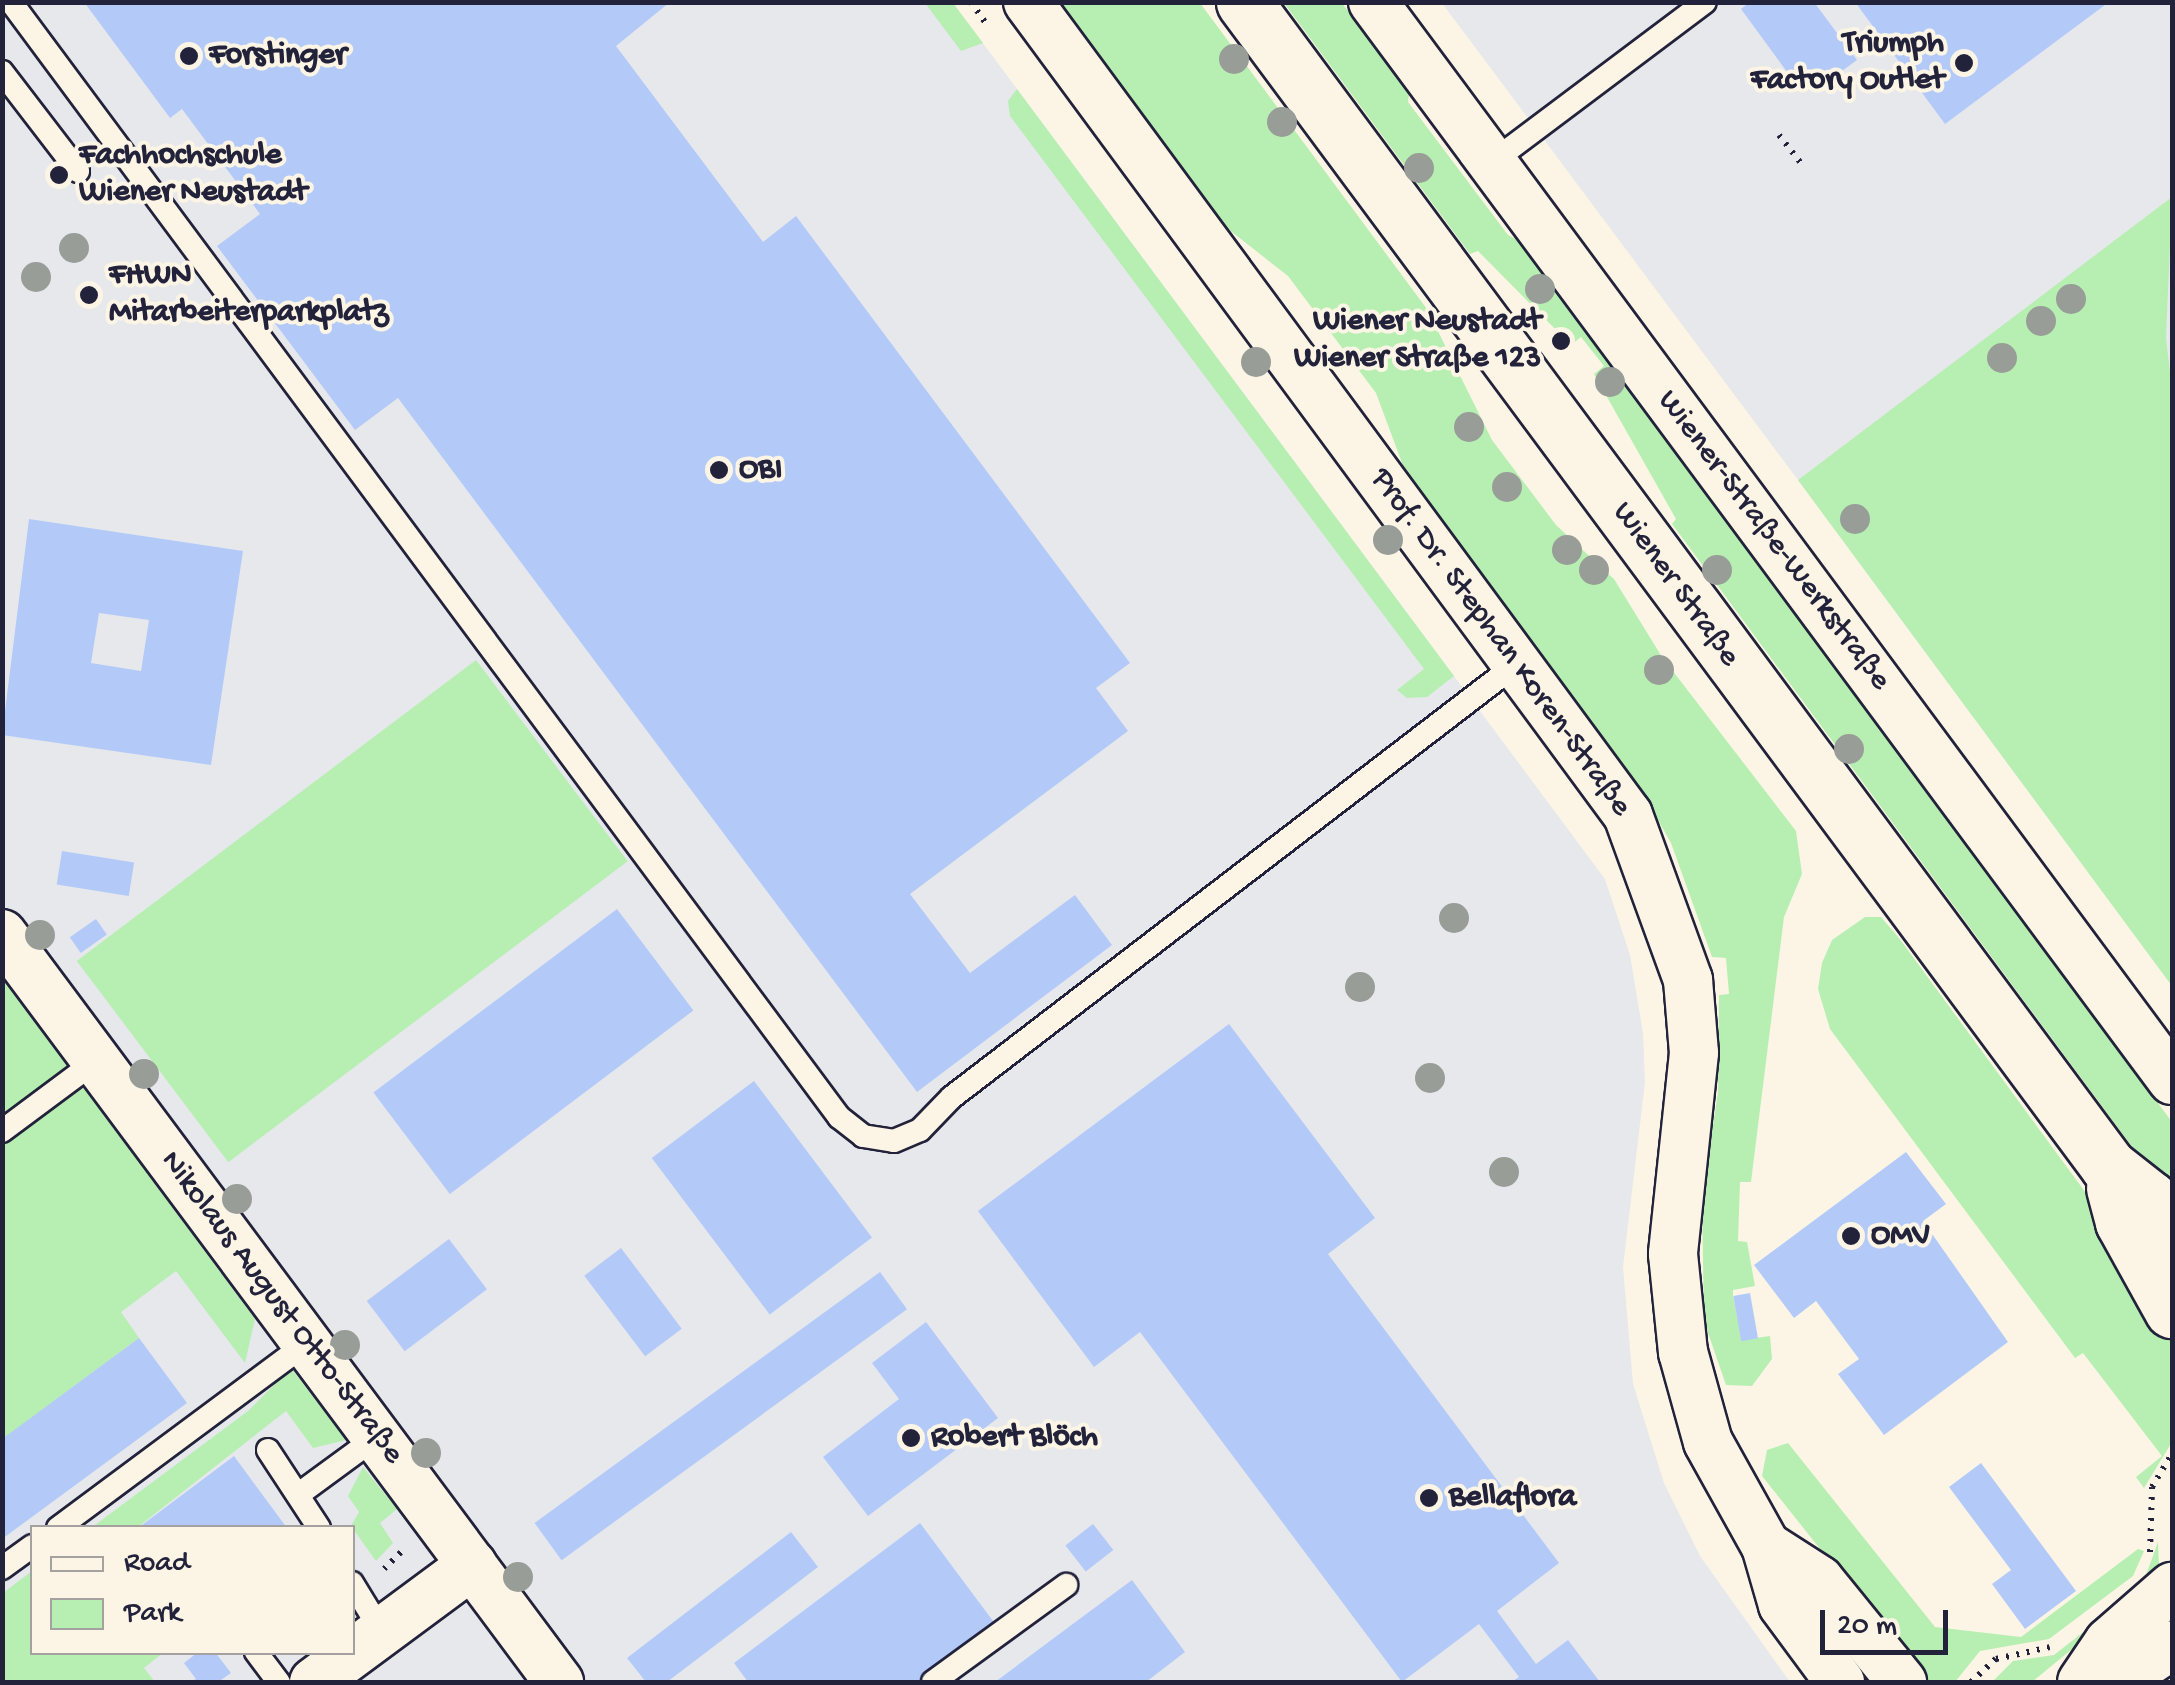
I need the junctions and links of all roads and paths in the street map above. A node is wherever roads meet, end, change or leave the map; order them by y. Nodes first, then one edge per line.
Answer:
1 (11, 2) edge
2 (1028, 2) edge
3 (1244, 2) edge
4 (1373, 2) edge
5 (1705, 2) edge
6 (2, 72) edge
7 (1779, 135) dead end
8 (1492, 162) junction
9 (1803, 166) dead end
10 (78, 171) dead end
11 (1518, 663) junction
12 (2, 934) edge
13 (96, 1060) junction
14 (2172, 1080) edge
15 (2, 1131) edge
16 (2108, 1166) junction
17 (2172, 1232) edge
18 (2172, 1310) edge
19 (307, 1343) junction
20 (377, 1437) junction
21 (268, 1450) dead end
22 (2172, 1454) edge
23 (299, 1494) junction
24 (427, 1505) junction
25 (62, 1525) edge
26 (318, 1525) edge
27 (1766, 1546) junction
28 (30, 1547) edge
29 (472, 1566) junction
30 (2, 1568) edge
31 (2160, 1573) edge
32 (1066, 1585) dead end
33 (355, 1587) edge
34 (382, 1632) junction
35 (2066, 1636) dead end
36 (2172, 1645) edge
37 (355, 1652) edge
38 (258, 1655) edge
39 (351, 1655) edge
40 (279, 1682) edge
41 (314, 1682) edge
42 (559, 1682) edge
43 (933, 1682) edge
44 (1840, 1682) edge
45 (1902, 1682) edge
46 (1971, 1682) edge
47 (2082, 1682) edge
48 (2117, 1682) edge

1 - 11 lane
2 - 11 street, Prof. Dr. Stephan Koren-Straße
3 - 16 main road, Wiener Straße
4 - 8 street, Wiener-Straße-Werkstraße
5 - 8 lane
6 - 10 lane
7 - 9 path
8 - 14 street, Wiener-Straße-Werkstraße
11 - 27 street, Prof. Dr. Stephan Koren-Straße
12 - 13 street, Nikolaus August Otto-Straße
13 - 15 lane
13 - 19 street, Nikolaus August Otto-Straße
16 - 17 main road, Wiener Straße
16 - 18 main road, Wiener Straße
19 - 20 street, Nikolaus August Otto-Straße
19 - 25 lane
20 - 23 lane
20 - 24 street, Nikolaus August Otto-Straße
21 - 23 lane
22 - 31 path
23 - 26 lane
24 - 29 street, Nikolaus August Otto-Straße
24 - 33 path
27 - 44 street, Prof. Dr. Stephan Koren-Straße
27 - 45 street, Prof. Dr. Stephan Koren-Straße
28 - 30 lane
29 - 34 street
29 - 42 street, Nikolaus August Otto-Straße
31 - 47 street
32 - 43 lane
33 - 34 lane
34 - 37 street
35 - 46 path
36 - 48 street
38 - 40 lane
39 - 41 street

